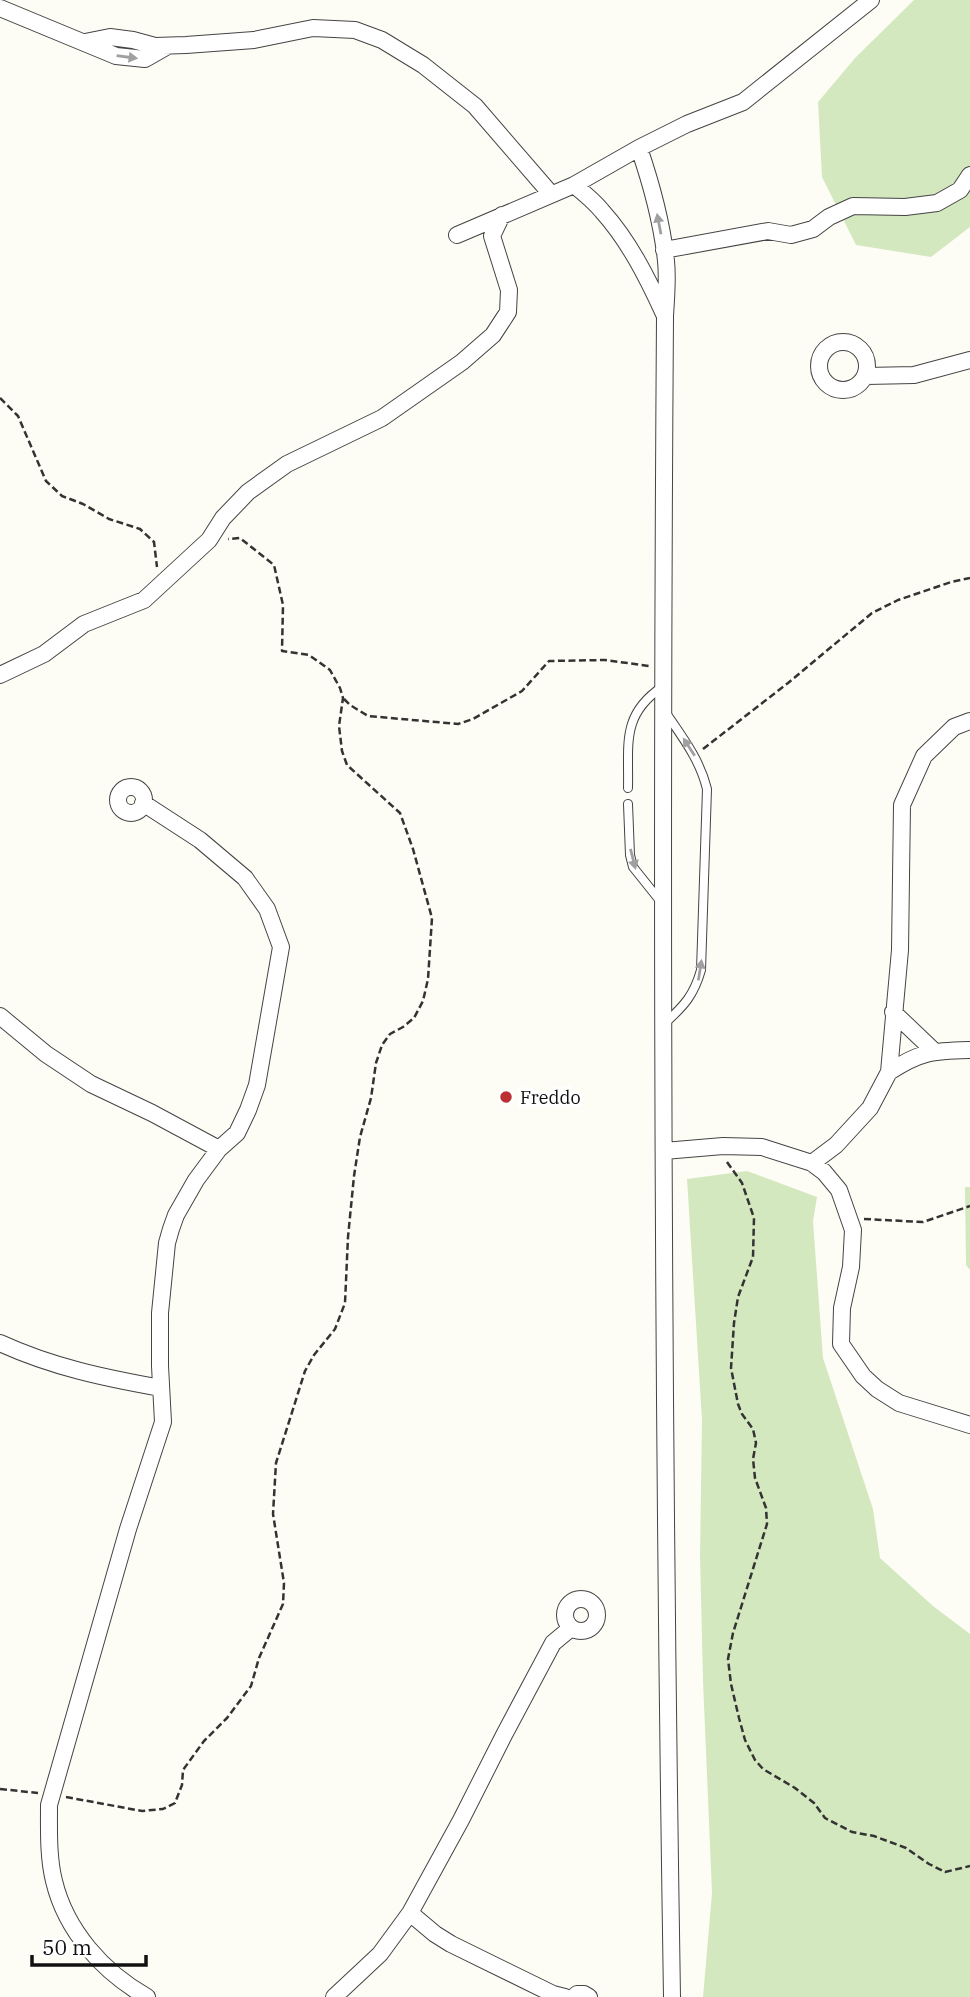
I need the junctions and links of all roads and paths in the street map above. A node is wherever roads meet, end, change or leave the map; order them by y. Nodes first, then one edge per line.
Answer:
1 (871, 0) edge
2 (0, 8) edge
3 (639, 148) junction
4 (970, 175) edge
5 (574, 185) junction
6 (551, 194) junction
7 (502, 215) junction
8 (457, 235) dead end
9 (664, 250) junction
10 (665, 316) junction
11 (970, 360) edge
12 (866, 376) dead end
13 (0, 398) edge
14 (209, 540) junction
15 (970, 578) edge
16 (159, 588) junction
17 (662, 667) junction
18 (0, 675) edge
19 (662, 687) junction
20 (343, 698) junction
21 (662, 707) junction
22 (970, 721) edge
23 (695, 756) junction
24 (628, 789) dead end
25 (143, 803) dead end
26 (628, 804) dead end
27 (663, 904) junction
28 (893, 1012) junction
29 (0, 1016) edge
30 (663, 1025) junction
31 (970, 1049) edge
32 (934, 1051) junction
33 (889, 1072) junction
34 (723, 1146) junction
35 (219, 1149) junction
36 (664, 1151) junction
37 (812, 1163) junction
38 (970, 1206) edge
39 (849, 1217) junction
40 (0, 1343) edge
41 (161, 1388) junction
42 (970, 1425) edge
43 (571, 1628) dead end
44 (0, 1789) edge
45 (52, 1794) junction
46 (970, 1866) edge
47 (410, 1913) junction
48 (147, 1997) edge
49 (334, 1997) edge
50 (565, 1997) edge
51 (575, 1997) edge
52 (589, 1997) edge
53 (672, 1997) edge

1 - 3 street
2 - 6 street
3 - 5 street
9 -> 3 street
4 - 9 street
5 - 6 street
5 - 10 street
6 - 7 street
7 - 8 street
7 - 14 street
9 - 10 street
10 - 17 street
11 - 12 street
13 - 16 path
14 - 16 street
14 - 20 path
15 - 23 path
16 - 18 street
17 - 19 street
17 - 20 path
19 - 21 street
19 - 24 lane
20 - 45 path
23 -> 21 lane
21 - 27 street
22 - 28 street
30 -> 23 lane
25 - 35 street
26 -> 27 lane
27 - 30 street
28 - 32 street
28 - 33 street
29 - 35 street
30 - 36 street
31 - 32 street
32 - 33 street
33 - 37 street
34 - 36 street
34 - 37 street
34 - 46 path
35 - 41 street
36 - 53 street
37 - 39 street
38 - 39 path
39 - 42 street
40 - 41 street
41 - 45 street
43 - 47 street
44 - 45 path
45 - 48 street
47 - 49 street
47 - 50 street
51 - 52 street

